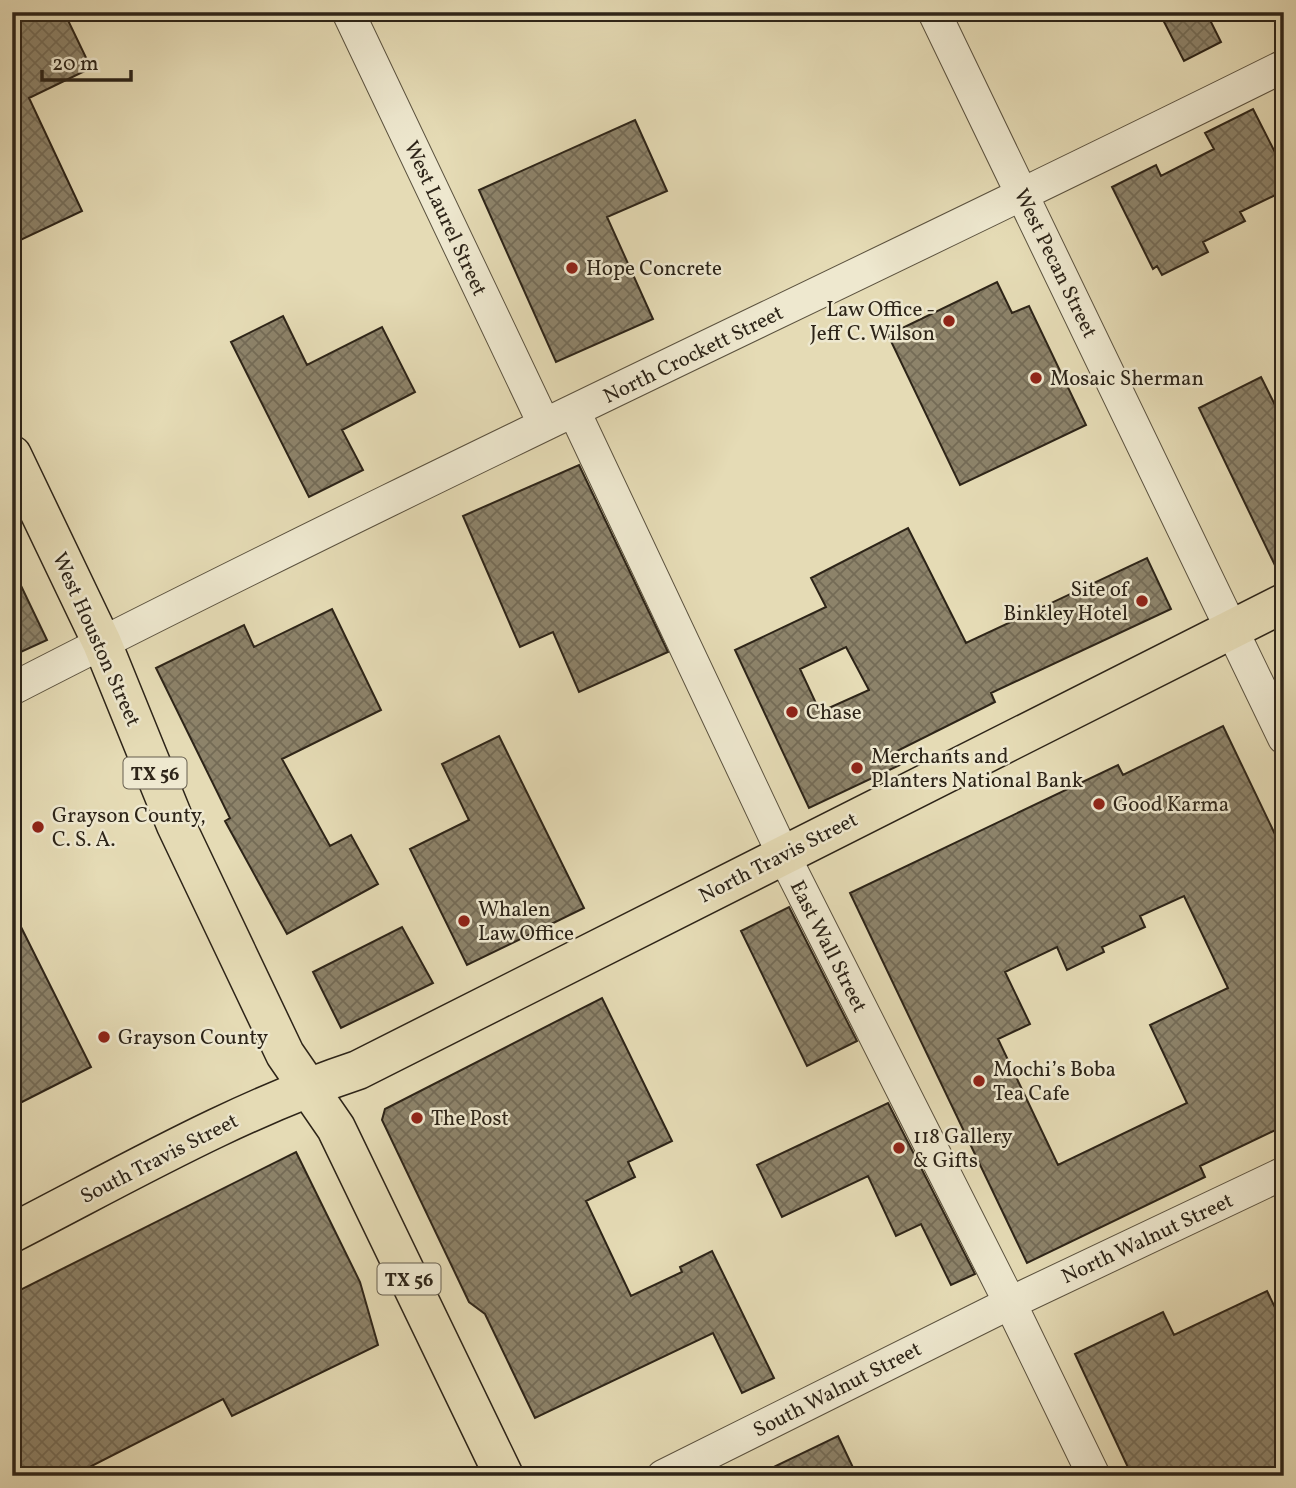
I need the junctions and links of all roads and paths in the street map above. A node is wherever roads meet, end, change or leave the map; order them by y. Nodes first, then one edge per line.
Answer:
1 (348, 12) edge
2 (934, 12) edge
3 (1284, 66) edge
4 (1023, 195) junction
5 (574, 411) junction
6 (544, 424) junction
7 (12, 456) edge
8 (1284, 603) edge
9 (1231, 629) junction
10 (102, 643) junction
11 (12, 689) edge
12 (1284, 738) edge
13 (783, 854) junction
14 (308, 1086) junction
15 (1284, 1174) edge
16 (12, 1233) edge
17 (1010, 1303) junction
18 (504, 1476) edge
19 (663, 1476) edge
20 (1094, 1476) edge

1 - 6 street, West Laurel Street
2 - 4 street, West Pecan Street
3 - 4 street, North Crockett Street
4 - 5 street, North Crockett Street
4 - 9 street, West Pecan Street
5 - 6 street, North Crockett Street
5 - 13 street, East Wall Street
6 - 10 street, North Crockett Street
7 - 10 main road, West Houston Street / TX 56
8 - 9 main road, North Travis Street
9 - 12 street, West Pecan Street
9 - 13 main road, North Travis Street
10 - 11 street, North Crockett Street
10 - 14 main road, West Houston Street / TX 56
13 - 14 main road, North Travis Street
13 - 17 street, East Wall Street
14 - 16 main road, South Travis Street
14 - 18 main road, TX 56
15 - 17 street, North Walnut Street
17 - 19 street, South Walnut Street
17 - 20 street, East Wall Street

